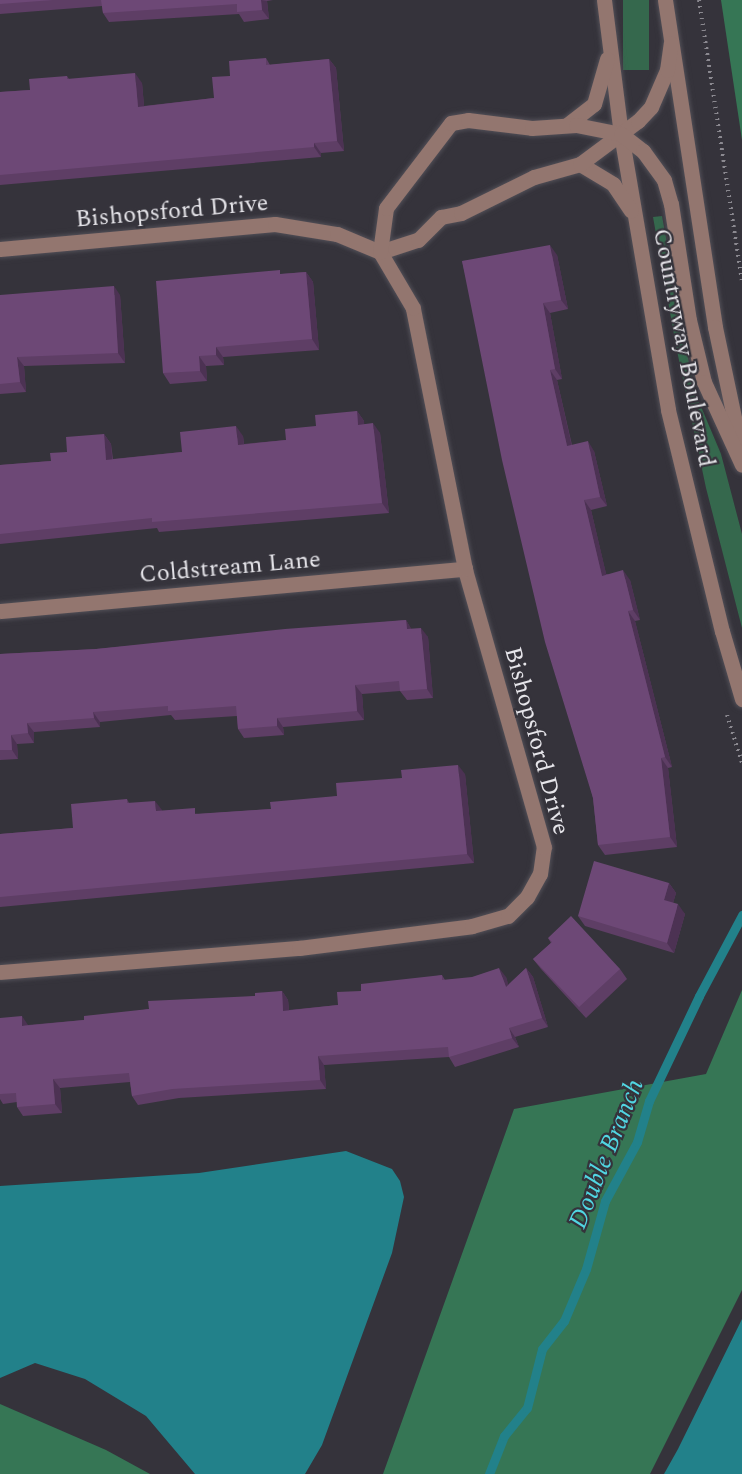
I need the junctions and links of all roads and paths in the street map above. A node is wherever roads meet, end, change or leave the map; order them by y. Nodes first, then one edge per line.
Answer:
1 (604, 0) edge
2 (665, 0) edge
3 (699, 0) edge
4 (609, 41) junction
5 (671, 43) junction
6 (567, 125) junction
7 (621, 134) junction
8 (580, 164) junction
9 (635, 219) junction
10 (0, 249) edge
11 (380, 252) junction
12 (742, 281) edge
13 (742, 455) edge
14 (742, 465) edge
15 (465, 569) junction
16 (0, 611) edge
17 (742, 699) edge
18 (0, 972) edge

1 - 4 street, Countryway Boulevard
2 - 5 street, Countryway Boulevard
3 - 12 path
4 - 6 street
4 - 7 street, Countryway Boulevard
5 - 7 street
5 - 13 street, Countryway Boulevard
6 - 7 street
6 - 11 street
7 - 8 street
7 - 9 street, Countryway Boulevard
7 - 14 street
8 - 9 street
8 - 11 street
9 - 17 street, Countryway Boulevard
10 - 11 street, Bishopsford Drive
11 - 15 street, Bishopsford Drive
15 - 16 street, Coldstream Lane
15 - 18 street, Bishopsford Drive

